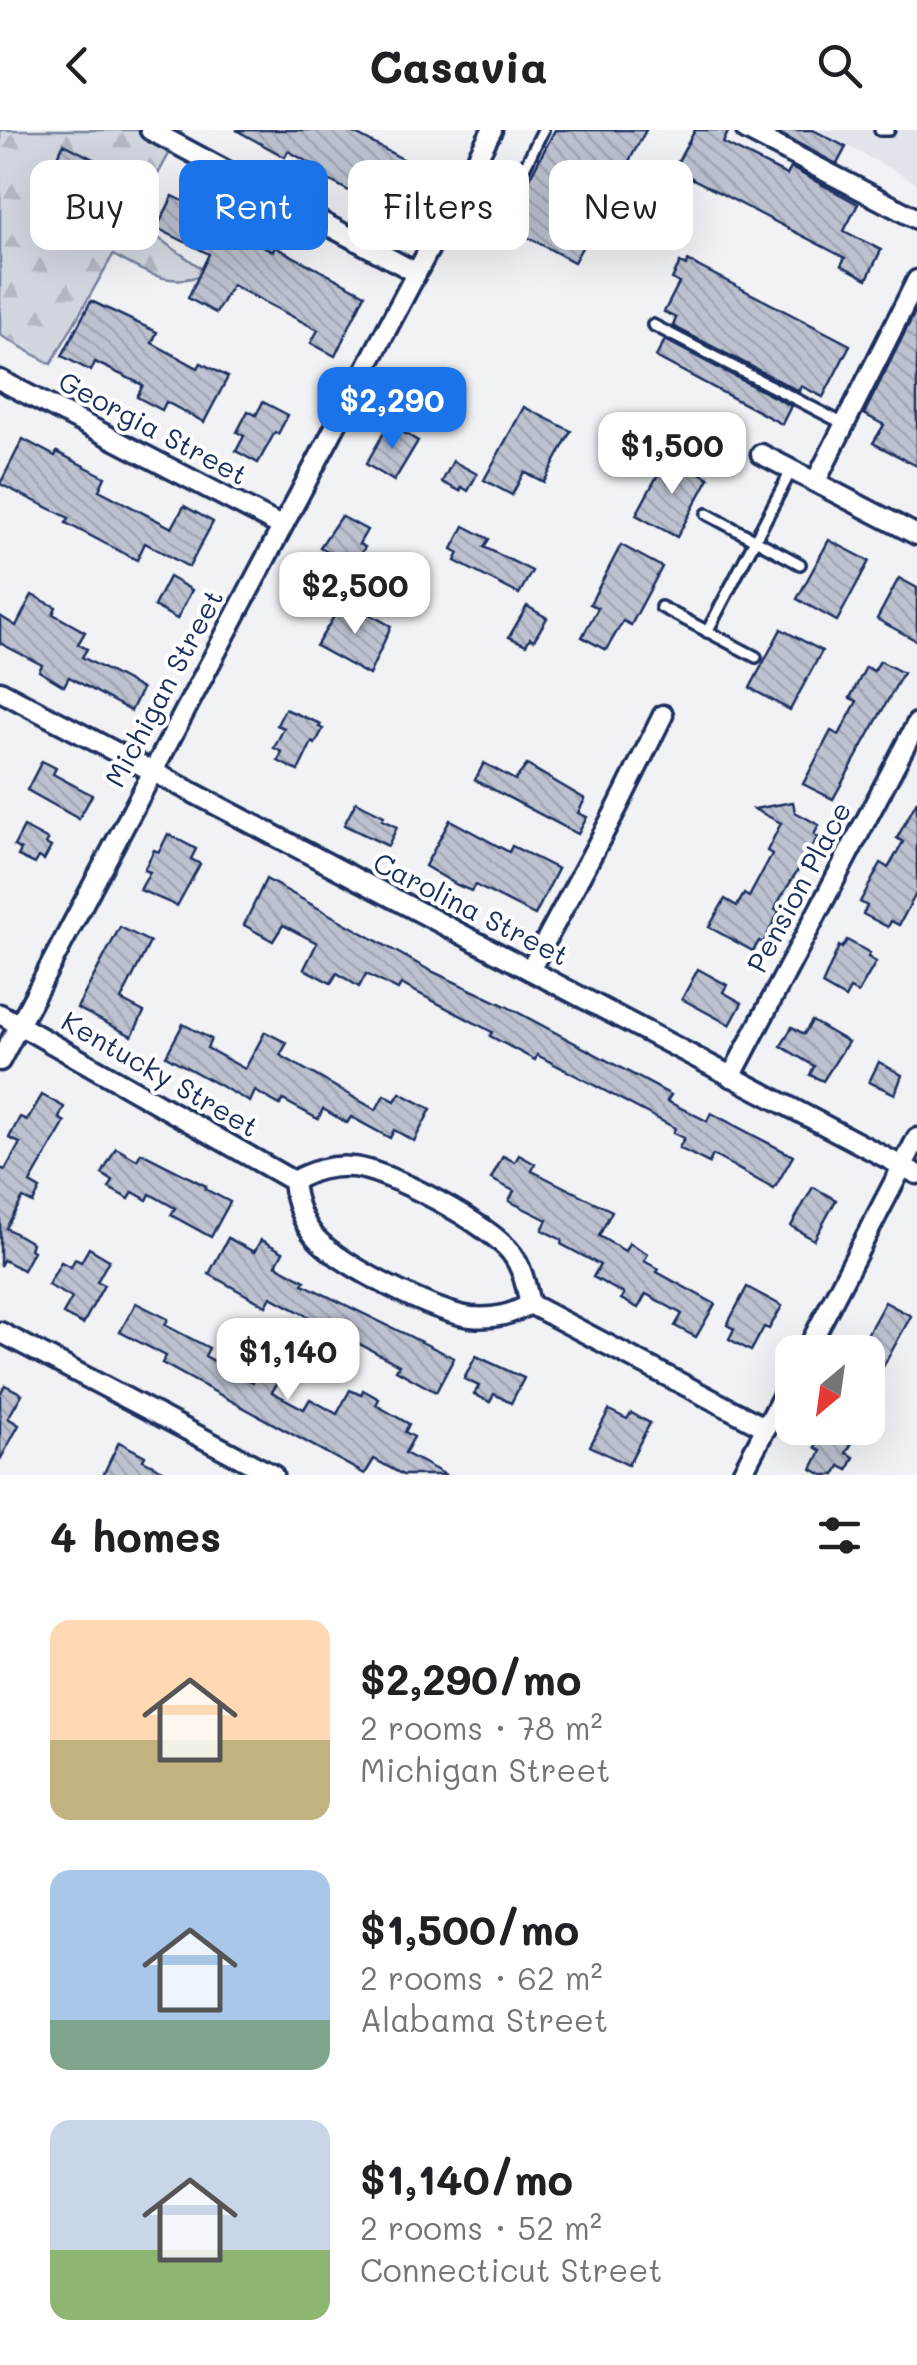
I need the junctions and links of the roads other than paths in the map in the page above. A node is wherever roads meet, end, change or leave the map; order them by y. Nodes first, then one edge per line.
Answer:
1 (150, 130) edge
2 (492, 130) edge
3 (544, 130) edge
4 (746, 130) edge
5 (880, 130) edge
6 (890, 130) edge
7 (529, 160) edge
8 (917, 219) edge
9 (416, 272) junction
10 (917, 280) edge
11 (653, 325) dead end
12 (0, 380) edge
13 (844, 424) junction
14 (761, 454) dead end
15 (792, 469) junction
16 (816, 482) junction
17 (707, 514) dead end
18 (280, 526) junction
19 (917, 536) edge
20 (755, 539) junction
21 (800, 564) dead end
22 (660, 607) dead end
23 (707, 632) junction
24 (756, 657) dead end
25 (0, 691) edge
26 (663, 715) dead end
27 (917, 723) edge
28 (152, 770) junction
29 (530, 970) junction
30 (0, 1014) edge
31 (20, 1025) junction
32 (0, 1061) edge
33 (731, 1077) junction
34 (917, 1138) edge
35 (910, 1171) edge
36 (292, 1181) junction
37 (530, 1304) junction
38 (0, 1332) edge
39 (816, 1335) edge
40 (775, 1411) edge
41 (766, 1428) junction
42 (273, 1475) edge
43 (741, 1475) edge

1 - 9 street
2 - 9 street, Michigan Street
3 - 7 lane
4 - 8 street
5 - 6 lane
9 - 18 street, Michigan Street
10 - 13 street
11 - 13 lane
12 - 18 street, Georgia Street
13 - 16 street
14 - 15 street
15 - 16 street
15 - 20 lane
16 - 19 street
17 - 20 lane
18 - 28 street, Michigan Street
20 - 21 lane
20 - 23 lane
22 - 23 lane
23 - 24 lane
25 - 28 street, Carolina Street
26 - 29 street
27 - 33 street, Pension Place
28 - 29 street, Carolina Street
28 - 31 street, Michigan Street
29 - 33 street, Carolina Street
30 - 31 street, Kentucky Street
31 - 32 street, Michigan Street
31 - 36 street, Kentucky Street
33 - 35 street, Carolina Street
34 - 35 street
35 - 39 street
36 - 37 street
36 - 37 street
37 - 41 street
38 - 42 street
40 - 41 street
41 - 43 street

